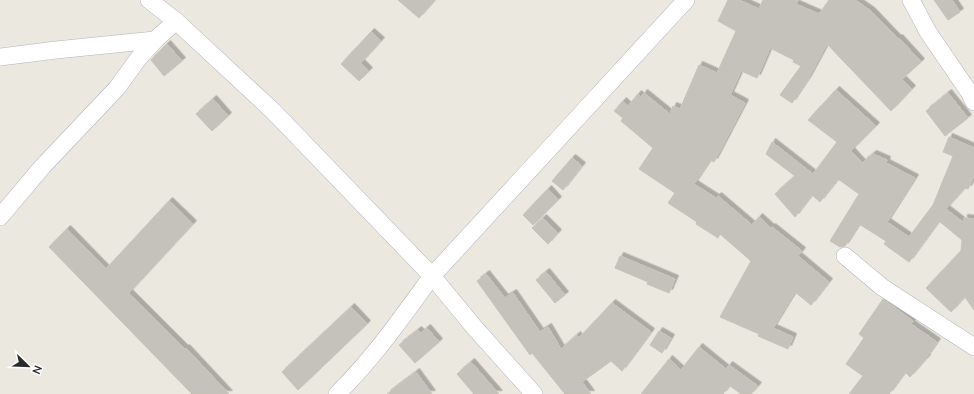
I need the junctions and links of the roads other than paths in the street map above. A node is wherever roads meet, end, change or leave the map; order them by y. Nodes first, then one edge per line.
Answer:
1 (149, 0) edge
2 (686, 0) edge
3 (911, 0) edge
4 (176, 21) junction
5 (155, 40) junction
6 (0, 57) edge
7 (974, 102) edge
8 (0, 217) edge
9 (845, 256) dead end
10 (432, 276) junction
11 (974, 347) edge
12 (337, 394) edge
13 (534, 394) edge

1 - 4 street
2 - 10 street
3 - 7 street
4 - 5 street
4 - 10 street
5 - 6 street
5 - 8 street
9 - 11 street
10 - 12 street
10 - 13 street

